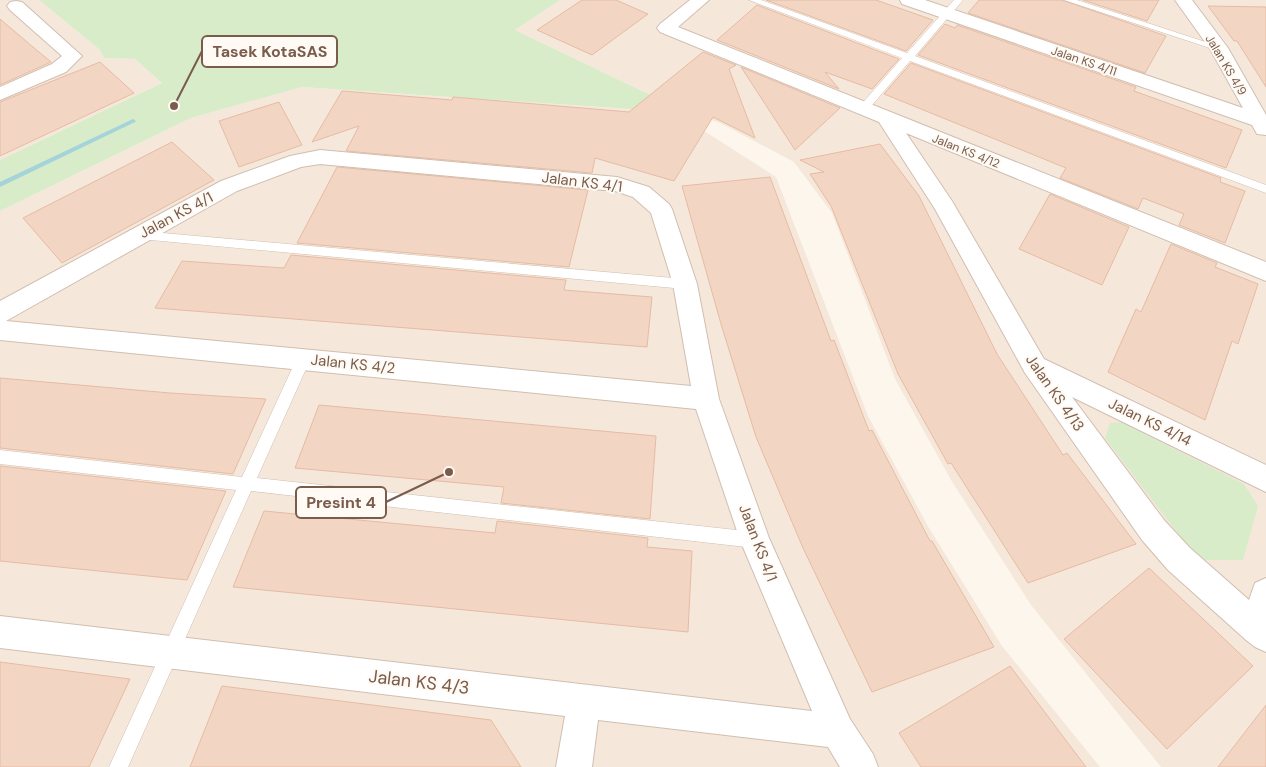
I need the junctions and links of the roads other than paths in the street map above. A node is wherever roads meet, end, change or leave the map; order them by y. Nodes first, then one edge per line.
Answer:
1 (701, 0) edge
2 (753, 0) edge
3 (908, 0) edge
4 (1068, 0) edge
5 (1183, 0) edge
6 (16, 6) dead end
7 (953, 7) edge
8 (666, 28) joint
9 (1219, 48) junction
10 (908, 57) junction
11 (0, 94) edge
12 (874, 114) junction
13 (1263, 127) edge
14 (1266, 189) edge
15 (139, 235) junction
16 (1266, 272) edge
17 (685, 284) junction
18 (0, 313) edge
19 (0, 330) edge
20 (303, 360) junction
21 (1034, 365) junction
22 (706, 399) junction
23 (0, 457) edge
24 (1266, 479) edge
25 (247, 484) junction
26 (755, 540) junction
27 (1266, 594) edge
28 (0, 632) edge
29 (1262, 632) edge
30 (170, 652) junction
31 (584, 701) junction
32 (838, 731) junction
33 (118, 767) edge
34 (574, 767) edge
35 (860, 767) edge

1 - 8 street
2 - 10 lane
3 - 7 street, Jalan KS 4/11
4 - 9 lane
5 - 9 street, Jalan KS 4/9
6 - 11 street
7 - 10 lane
7 - 13 street, Jalan KS 4/11
8 - 12 street, Jalan KS 4/12
9 - 13 street, Jalan KS 4/9
10 - 12 lane
10 - 14 lane
12 - 16 street, Jalan KS 4/12
12 - 21 street, Jalan KS 4/13
15 - 17 lane
15 - 17 street, Jalan KS 4/1
15 - 18 street, Jalan KS 4/1
17 - 22 street, Jalan KS 4/1
19 - 20 street, Jalan KS 4/2
20 - 22 street, Jalan KS 4/2
20 - 25 lane
21 - 24 street, Jalan KS 4/14
21 - 29 street, Jalan KS 4/13
22 - 26 street, Jalan KS 4/1
23 - 25 lane
25 - 26 lane
25 - 30 lane
26 - 32 street, Jalan KS 4/1
27 - 29 street
28 - 30 street, Jalan KS 4/3
30 - 31 street, Jalan KS 4/3
30 - 33 lane
31 - 32 street, Jalan KS 4/3
31 - 34 street
32 - 35 street, Jalan KS 4/1

